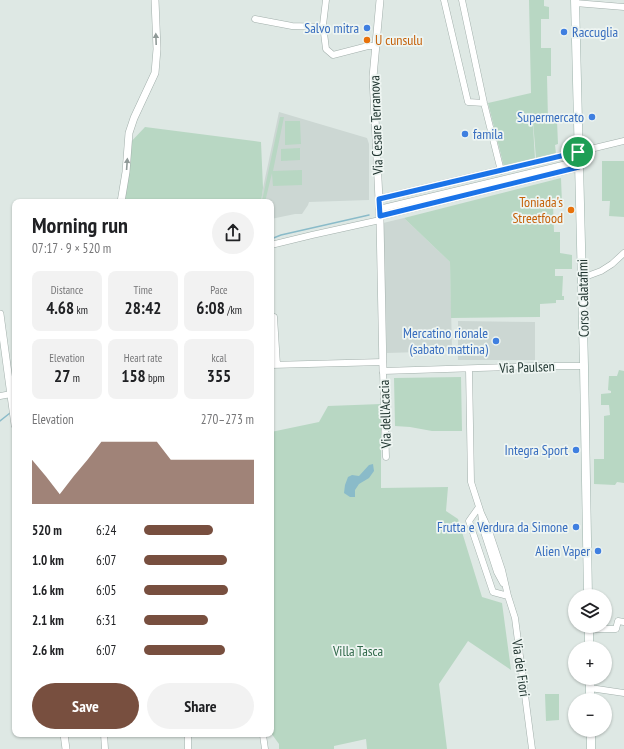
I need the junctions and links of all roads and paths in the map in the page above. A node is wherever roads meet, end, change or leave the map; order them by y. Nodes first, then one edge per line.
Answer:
1 (155, 0) edge
2 (326, 0) edge
3 (380, 0) edge
4 (444, 0) edge
5 (462, 0) edge
6 (575, 2) edge
7 (624, 7) edge
8 (255, 19) dead end
9 (323, 27) junction
10 (376, 46) junction
11 (484, 103) junction
12 (624, 141) edge
13 (579, 160) junction
14 (501, 171) junction
15 (122, 199) edge
16 (379, 199) junction
17 (380, 215) junction
18 (274, 244) edge
19 (624, 253) edge
20 (582, 278) junction
21 (0, 314) edge
22 (274, 317) dead end
23 (383, 362) junction
24 (274, 365) edge
25 (584, 366) junction
26 (469, 369) junction
27 (383, 371) junction
28 (12, 387) edge
29 (12, 393) edge
30 (0, 396) edge
31 (386, 457) dead end
32 (480, 510) junction
33 (588, 589) edge
34 (508, 596) junction
35 (624, 622) edge
36 (612, 629) edge
37 (590, 688) joint
38 (590, 693) edge
39 (624, 693) edge
40 (64, 737) edge
41 (104, 737) edge
42 (188, 737) edge
43 (263, 737) edge
44 (591, 737) edge
45 (66, 749) edge
46 (105, 749) edge
47 (188, 749) edge
48 (265, 749) edge
49 (532, 749) edge
50 (591, 749) edge

15 -> 1 street
2 - 9 street
3 - 10 street, Via Cesare Terranova
4 - 11 street
5 - 11 street
6 - 7 street
6 - 13 main road, Corso Calatafimi
8 - 9 street
9 - 10 street
10 - 16 street, Via Cesare Terranova
11 - 14 street
12 - 13 street
13 - 14 street
13 - 17 street
13 - 20 main road, Corso Calatafimi
14 - 16 street
16 - 17 street, Via Cesare Terranova
17 - 18 street
17 - 23 street, Via Cesare Terranova
19 - 20 street
20 - 25 main road, Corso Calatafimi
21 - 28 street
22 - 24 street
23 - 24 street
23 - 27 street, Via Cesare Terranova
25 - 26 street, Via Paulsen
25 - 33 main road, Corso Calatafimi
26 - 27 street, Via Paulsen
26 - 32 street, Via dei Fiori
27 - 31 street, Via dell'Acacia
29 - 30 street
32 - 34 street, Via dei Fiori
32 - 34 street
34 - 49 street, Via dei Fiori
35 - 36 street
37 - 38 main road
37 - 39 street
40 - 45 street
41 - 46 street
42 - 47 street
43 - 48 street
44 - 50 main road

